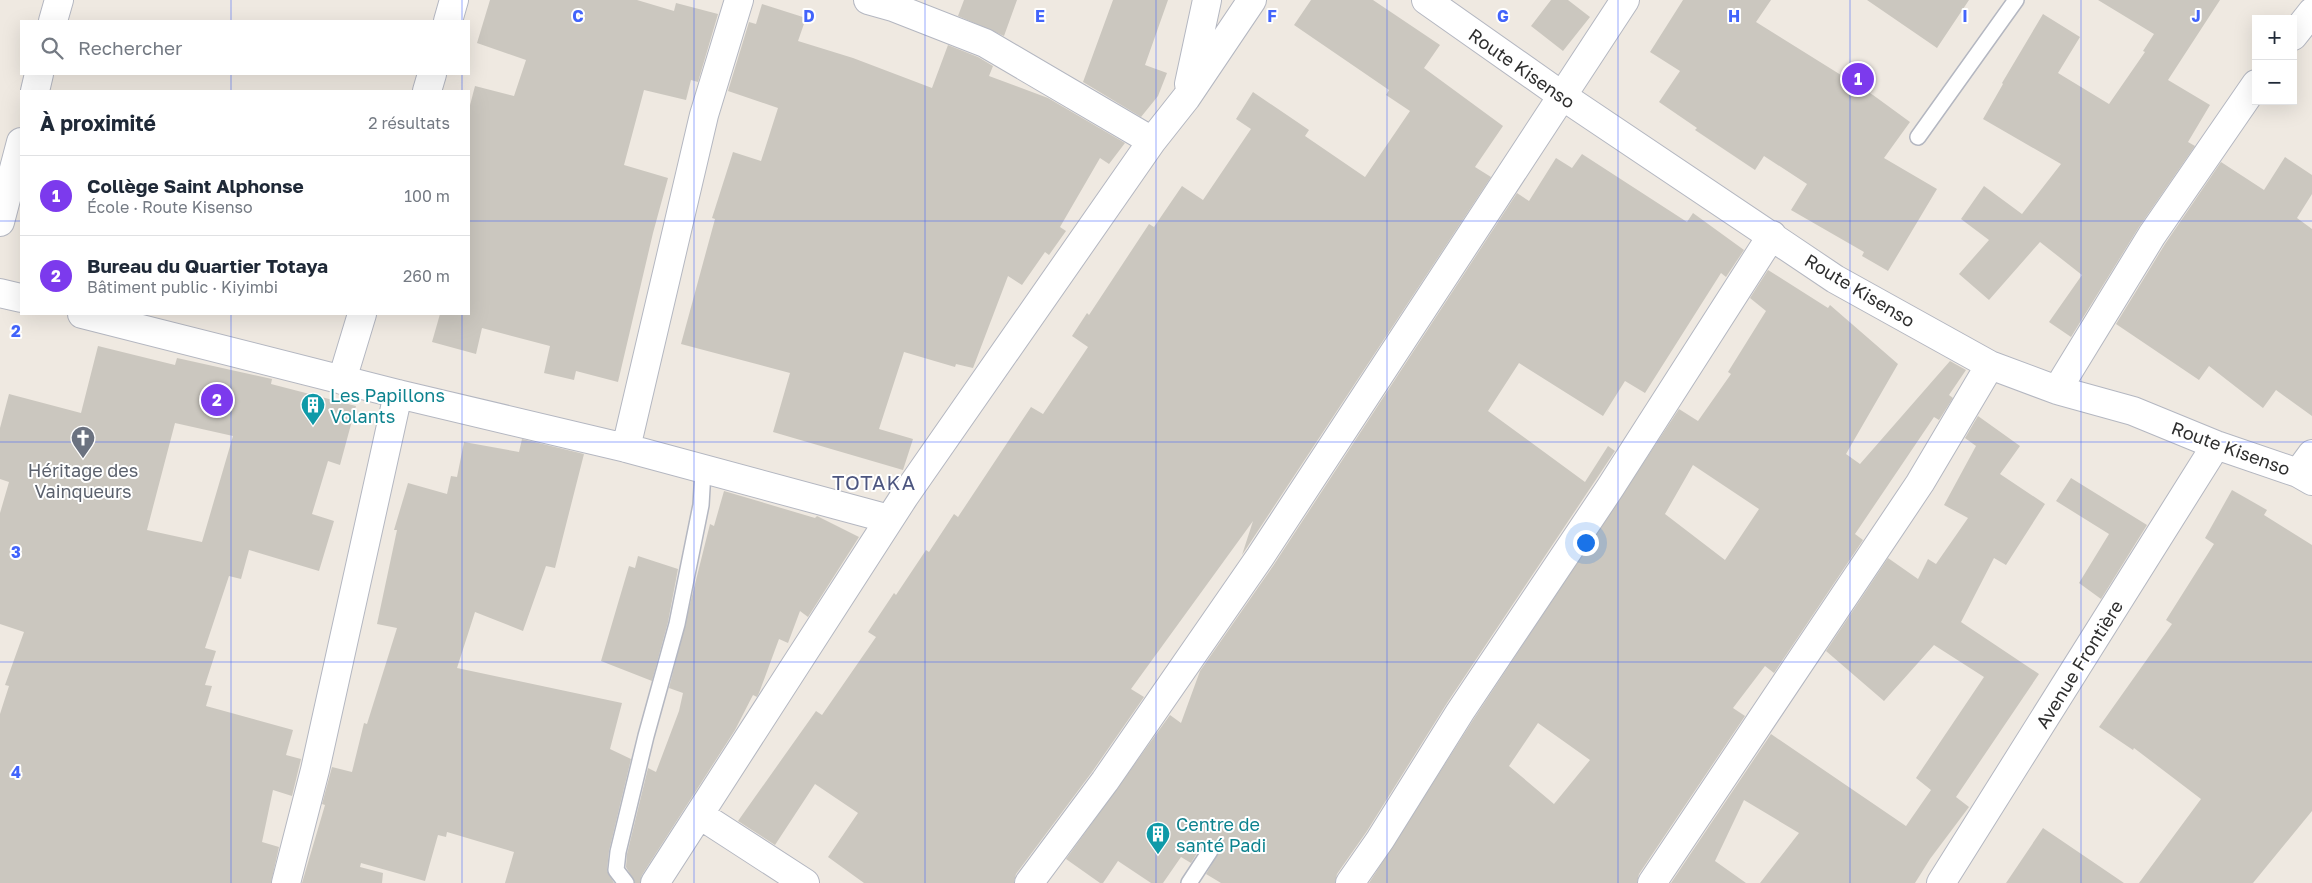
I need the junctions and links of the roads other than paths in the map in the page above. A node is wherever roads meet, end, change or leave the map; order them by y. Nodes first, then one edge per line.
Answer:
1 (59, 0) edge
2 (454, 0) edge
3 (739, 0) edge
4 (868, 0) edge
5 (1207, 0) edge
6 (1252, 0) edge
7 (1426, 0) edge
8 (1625, 0) edge
9 (2016, 0) edge
10 (2312, 12) edge
11 (53, 20) edge
12 (448, 20) edge
13 (2297, 31) edge
14 (39, 75) edge
15 (432, 75) edge
16 (35, 90) edge
17 (427, 90) edge
18 (2252, 90) edge
19 (1561, 95) junction
20 (1186, 98) junction
21 (1918, 137) dead end
22 (1152, 142) junction
23 (20, 146) edge
24 (0, 222) edge
25 (1772, 235) junction
26 (0, 293) edge
27 (20, 298) edge
28 (86, 315) edge
29 (362, 315) edge
30 (1990, 365) junction
31 (342, 380) junction
32 (2057, 390) junction
33 (398, 394) junction
34 (2216, 445) junction
35 (626, 448) junction
36 (2307, 469) edge
37 (890, 519) junction
38 (700, 815) junction
39 (1210, 851) dead end
40 (286, 883) edge
41 (626, 883) edge
42 (655, 883) edge
43 (805, 883) edge
44 (1029, 883) edge
45 (1189, 883) edge
46 (1350, 883) edge
47 (1652, 883) edge
48 (1941, 883) edge

1 - 11 street
2 - 12 street
3 - 35 street
4 - 22 street
5 - 20 street
6 - 20 street
7 - 19 street, Route Kisenso
8 - 19 street
9 - 21 lane
10 - 13 street
14 - 16 street
15 - 17 street
18 - 32 street
19 - 25 street, Route Kisenso
19 - 44 street
20 - 22 street
22 - 37 street
23 - 24 street
25 - 30 street, Route Kisenso
25 - 46 street
26 - 27 street
28 - 31 street
29 - 31 street
30 - 32 street, Route Kisenso
30 - 47 street
31 - 33 street
32 - 34 street, Route Kisenso
33 - 35 street
33 - 40 street
34 - 36 street, Route Kisenso
34 - 48 street, Avenue Frontière
35 - 37 street
37 - 38 street
37 - 41 lane
38 - 42 street
38 - 43 street
39 - 45 lane

